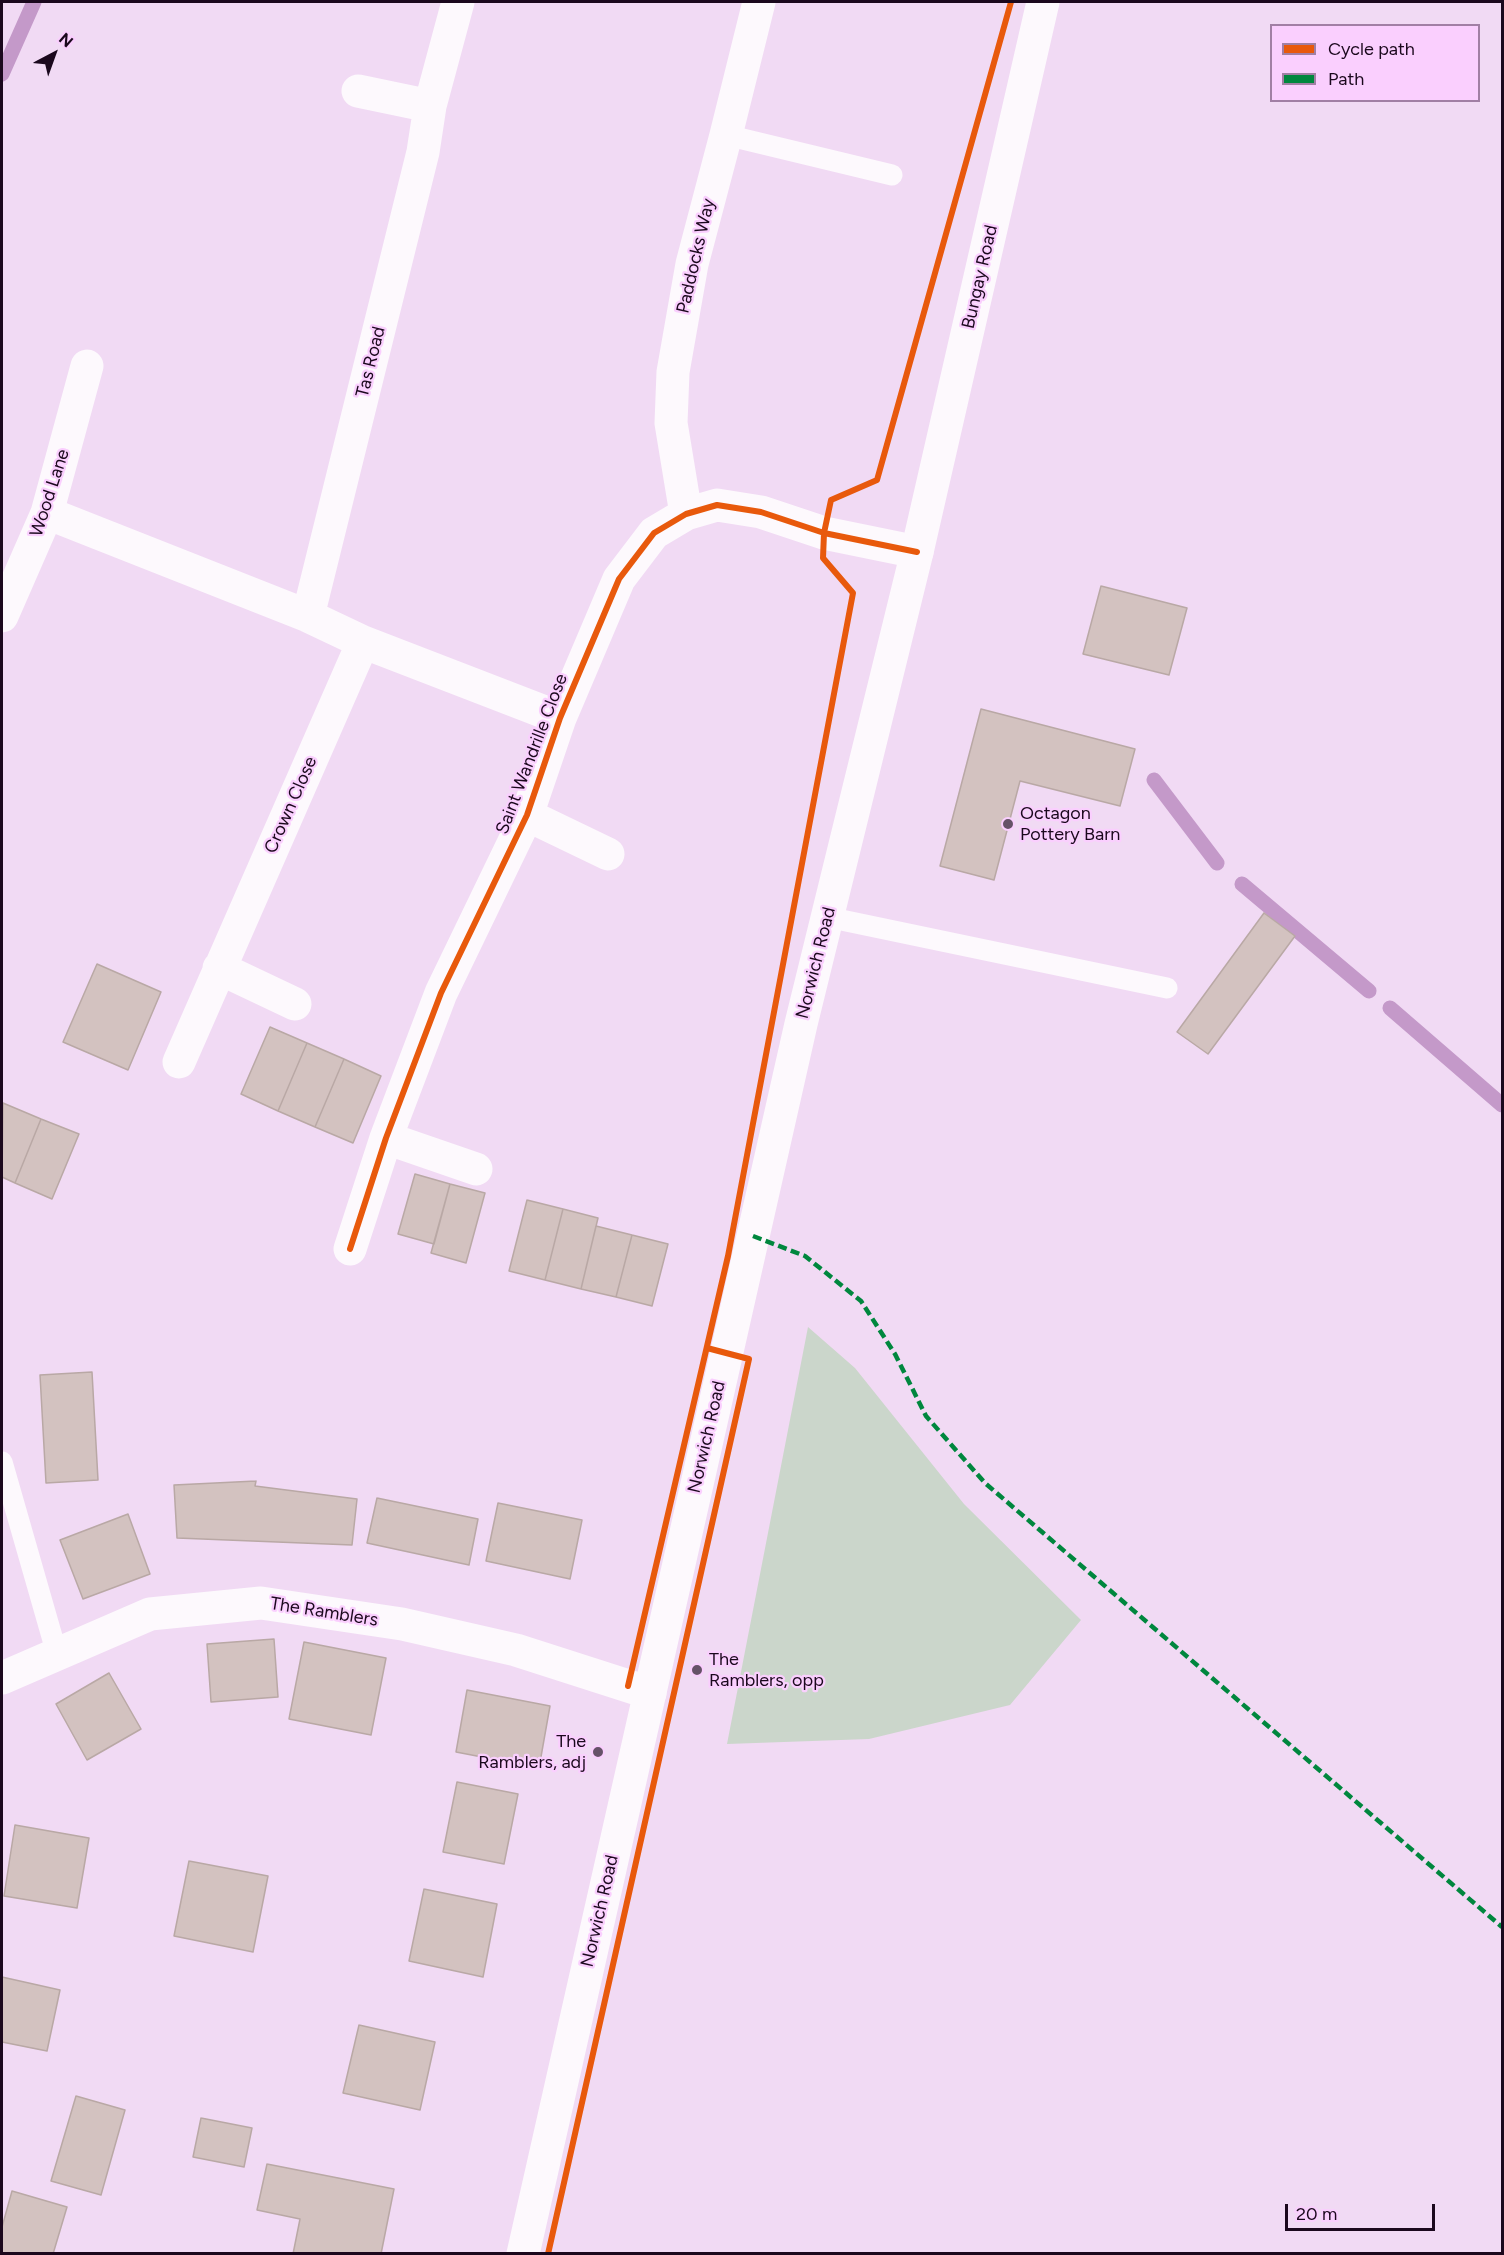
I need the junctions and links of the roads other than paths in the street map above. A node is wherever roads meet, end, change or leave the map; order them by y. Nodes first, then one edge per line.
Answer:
1 (458, 2) edge
2 (759, 2) edge
3 (1043, 2) edge
4 (358, 91) dead end
5 (430, 106) junction
6 (726, 135) junction
7 (892, 175) dead end
8 (87, 366) dead end
9 (47, 513) junction
10 (687, 514) junction
11 (917, 552) junction
12 (2, 616) edge
13 (308, 616) junction
14 (363, 642) junction
15 (560, 718) junction
16 (527, 815) junction
17 (608, 854) dead end
18 (827, 917) junction
19 (219, 968) junction
20 (1167, 988) dead end
21 (295, 1004) dead end
22 (179, 1062) dead end
23 (386, 1138) junction
24 (476, 1168) dead end
25 (350, 1249) dead end
26 (2, 1462) edge
27 (57, 1654) junction
28 (2, 1678) edge
29 (650, 1693) junction
30 (523, 2253) edge

1 - 5 street, Tas Road
2 - 6 street, Paddocks Way
3 - 11 street, Bungay Road
4 - 5 street
5 - 13 street, Tas Road
6 - 7 lane
6 - 10 street, Paddocks Way
8 - 9 street, Wood Lane
9 - 12 street, Wood Lane
9 - 13 street
10 - 11 street, Saint Wandrille Close
10 - 15 street, Saint Wandrille Close
11 - 18 street, Norwich Road
13 - 14 street
14 - 15 street
14 - 19 street, Crown Close
15 - 16 street, Saint Wandrille Close
16 - 17 street, Saint Wandrille Close
16 - 23 street, Saint Wandrille Close
18 - 20 lane
18 - 29 street, Norwich Road
19 - 21 street
19 - 22 street, Crown Close
23 - 24 street
23 - 25 street, Saint Wandrille Close
26 - 27 lane
27 - 28 street, The Ramblers
27 - 29 street, The Ramblers
29 - 30 street, Norwich Road

